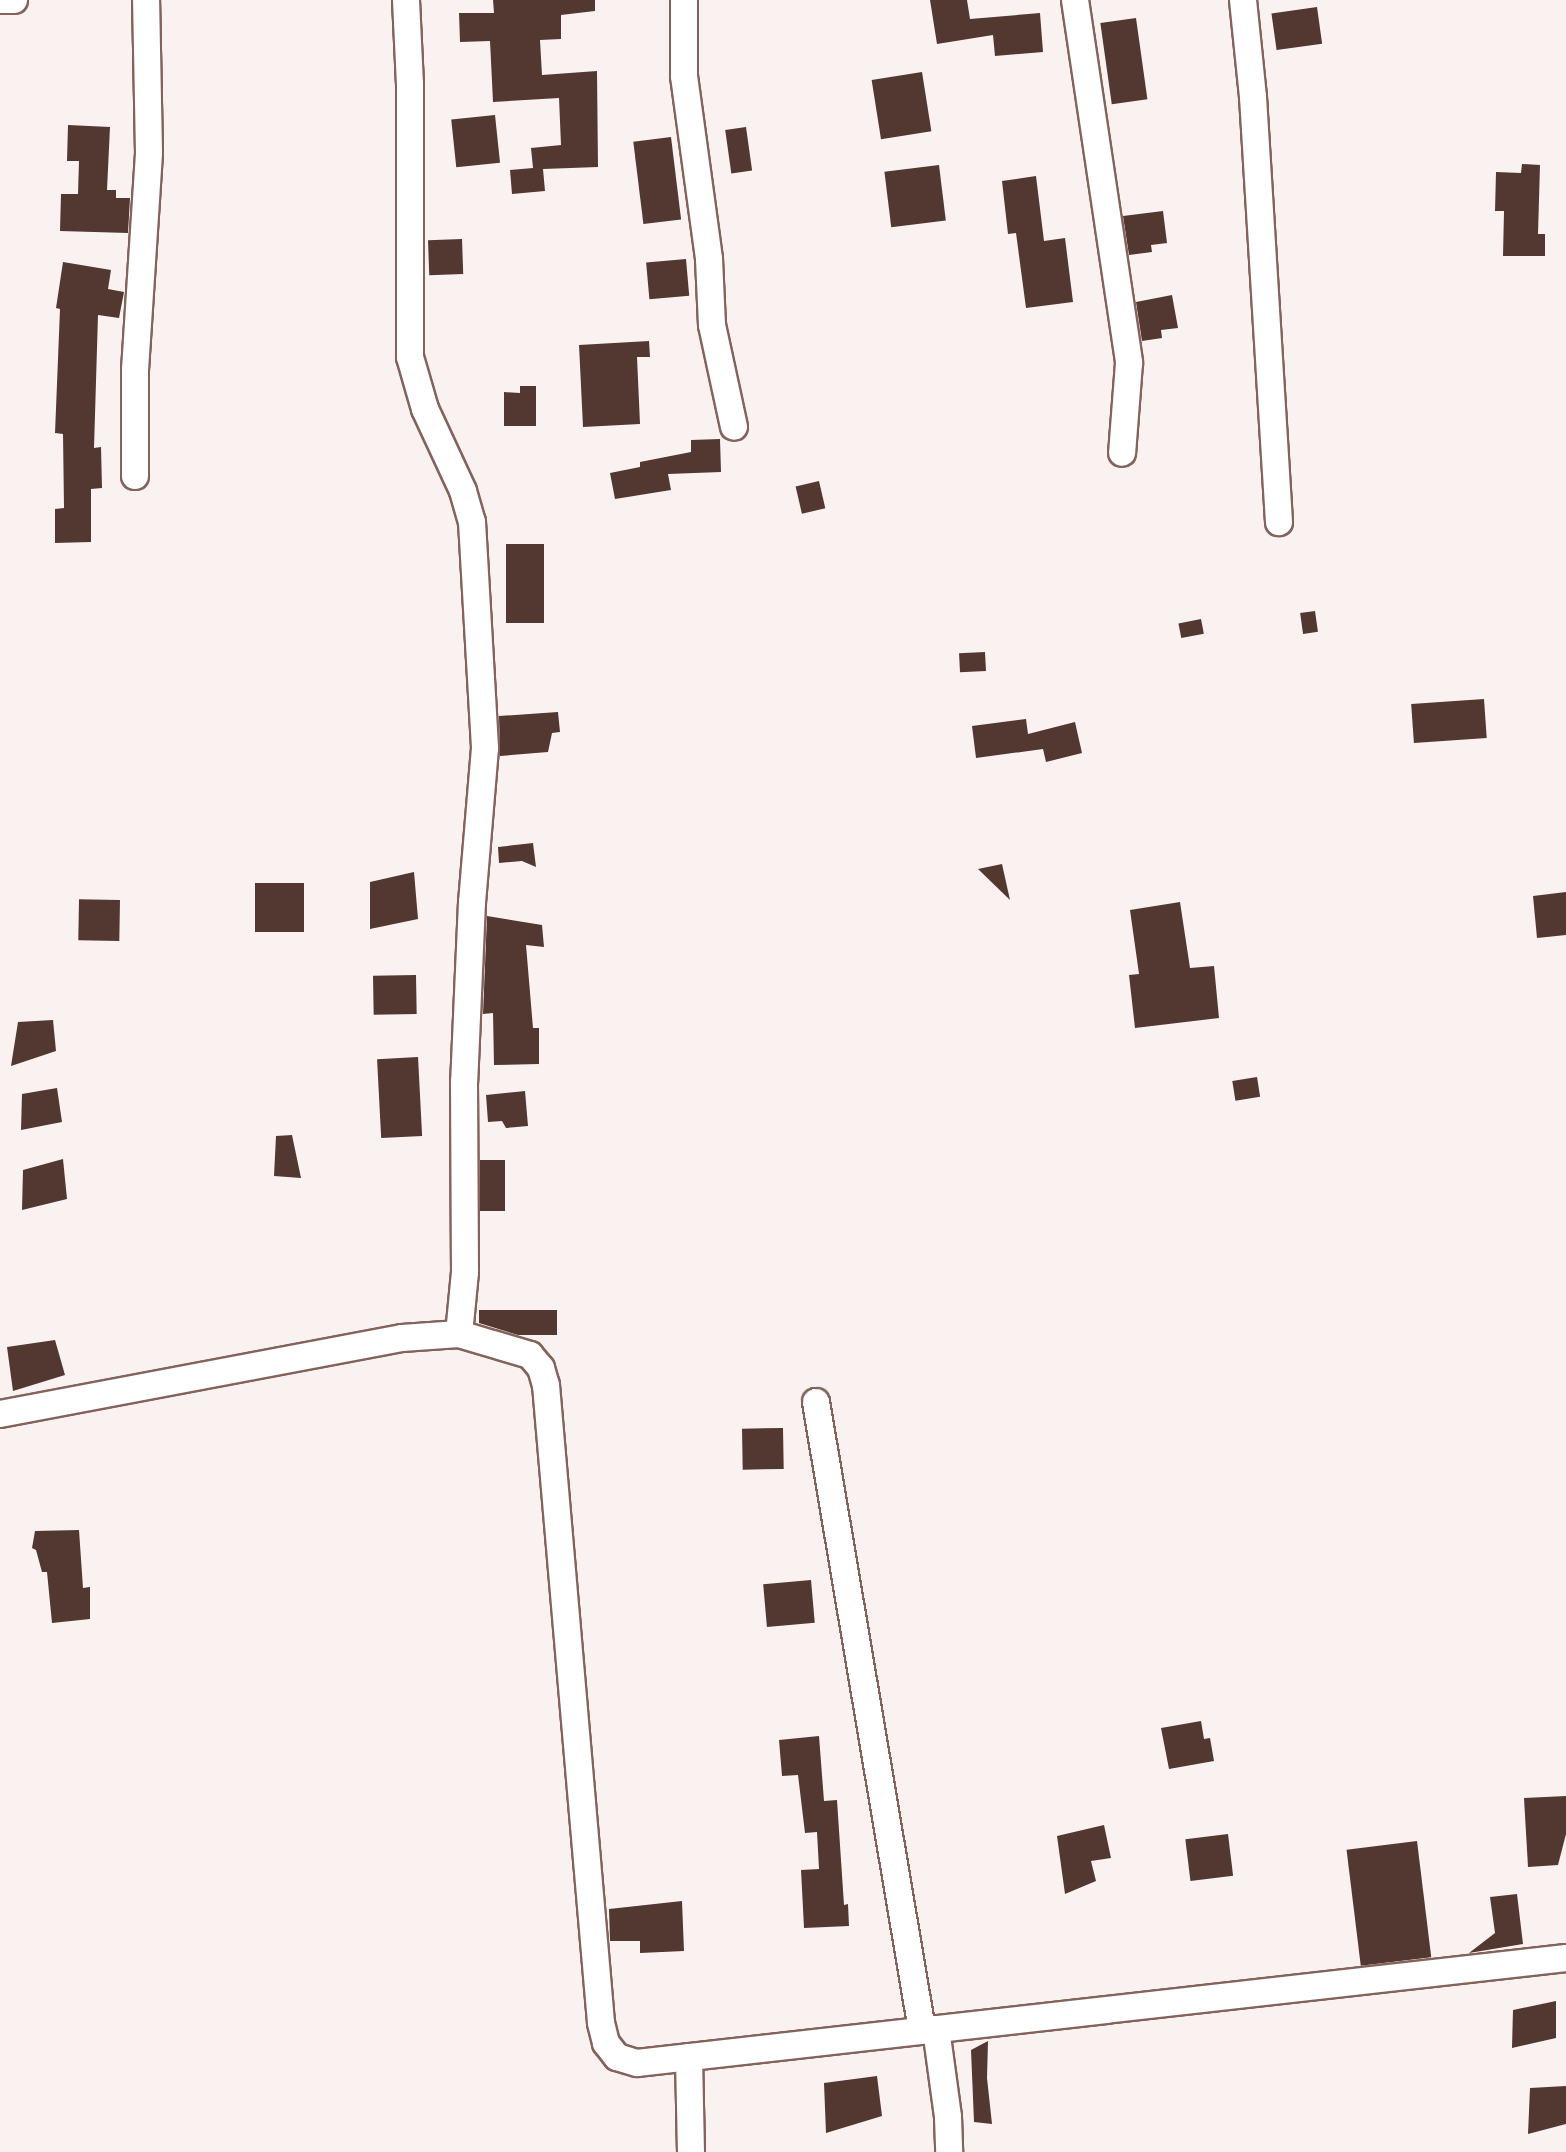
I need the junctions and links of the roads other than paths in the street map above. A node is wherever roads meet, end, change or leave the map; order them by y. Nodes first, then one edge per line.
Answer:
1 (0, 0) edge
2 (14, 0) edge
3 (146, 0) edge
4 (406, 0) edge
5 (684, 0) edge
6 (1075, 0) edge
7 (1243, 0) edge
8 (734, 427) dead end
9 (1122, 453) dead end
10 (135, 476) dead end
11 (1279, 522) dead end
12 (459, 1334) junction
13 (816, 1402) dead end
14 (0, 1414) edge
15 (1566, 1958) edge
16 (929, 2029) junction
17 (689, 2057) junction
18 (691, 2152) edge
19 (949, 2152) edge

1 - 2 street
3 - 10 street
4 - 12 street
5 - 8 street
6 - 9 street
7 - 11 street
12 - 14 street
12 - 17 street
13 - 16 street
15 - 16 street
16 - 17 street
16 - 19 street
17 - 18 street

